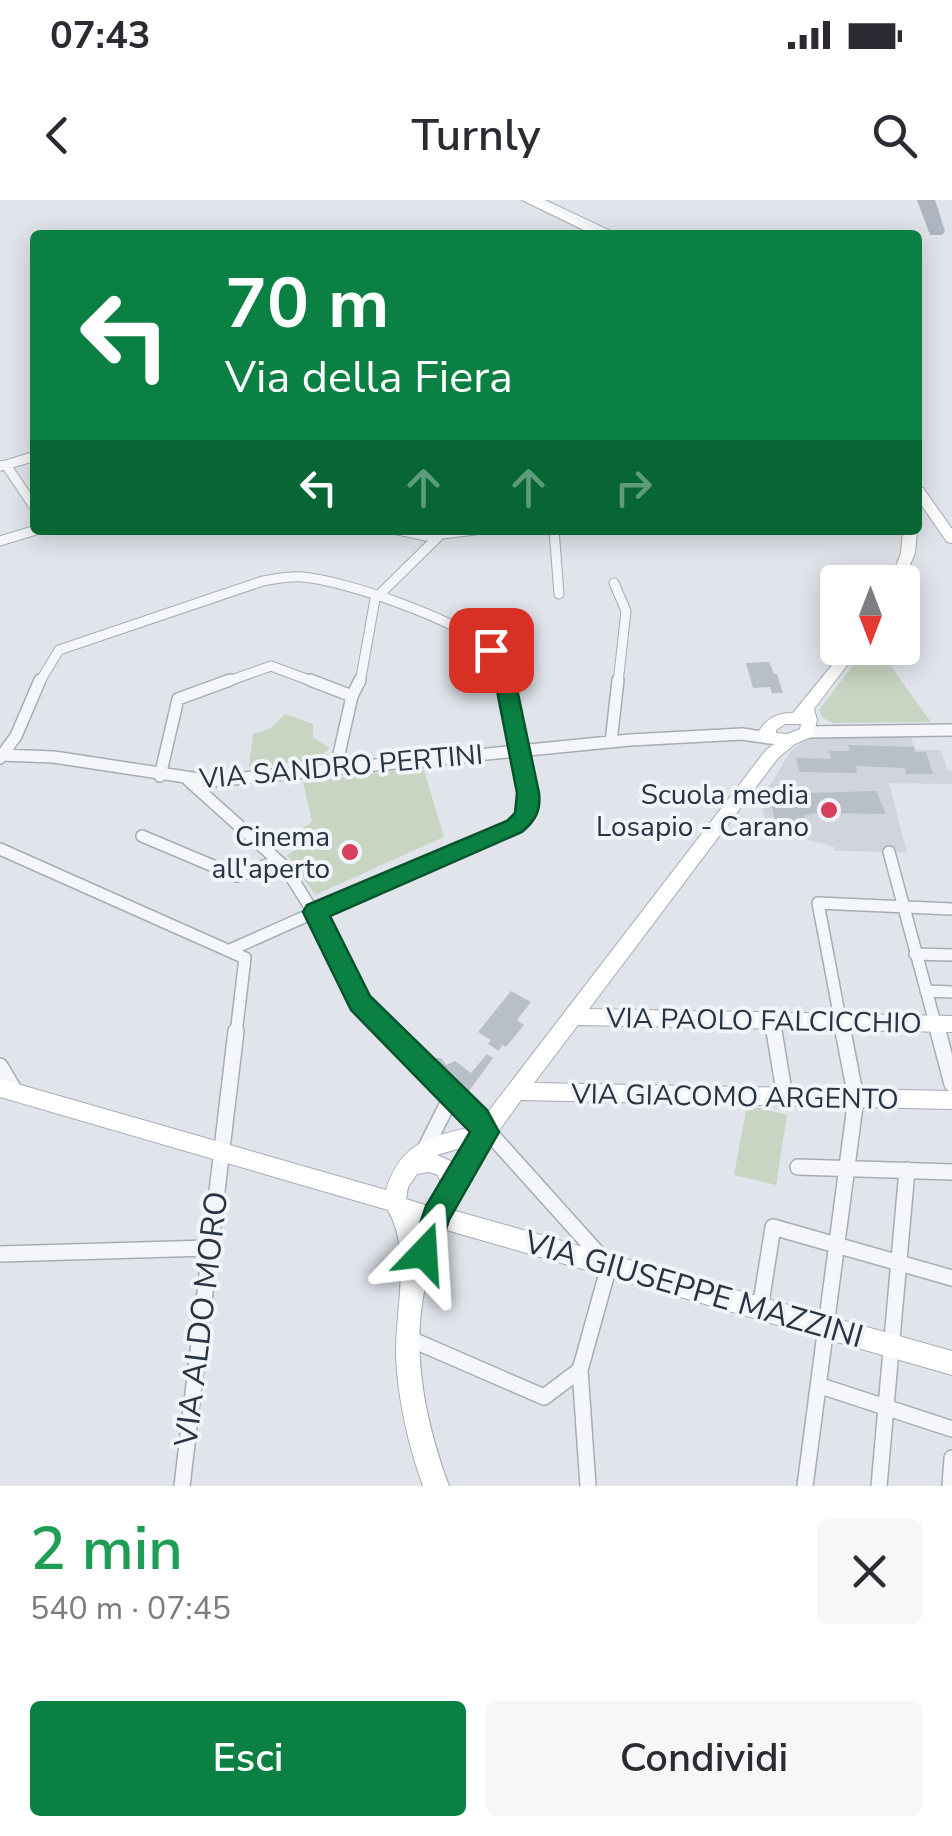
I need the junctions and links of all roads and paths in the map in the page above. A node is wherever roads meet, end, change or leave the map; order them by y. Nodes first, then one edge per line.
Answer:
1 (528, 200) edge
2 (538, 200) edge
3 (591, 230) edge
4 (601, 230) edge
5 (30, 457) edge
6 (3, 465) edge
7 (922, 497) edge
8 (30, 501) edge
9 (30, 532) edge
10 (431, 535) edge
11 (444, 535) edge
12 (554, 535) edge
13 (910, 535) edge
14 (438, 536) junction
15 (952, 539) edge
16 (0, 541) edge
17 (903, 565) edge
18 (614, 583) dead end
19 (559, 594) dead end
20 (375, 599) junction
21 (842, 665) edge
22 (352, 696) junction
23 (807, 720) junction
24 (952, 730) edge
25 (776, 736) junction
26 (611, 742) junction
27 (2, 751) edge
28 (518, 751) junction
29 (336, 772) junction
30 (160, 776) junction
31 (188, 780) junction
32 (142, 836) dead end
33 (0, 849) edge
34 (889, 852) dead end
35 (278, 861) junction
36 (904, 906) junction
37 (952, 909) edge
38 (315, 912) junction
39 (230, 950) junction
40 (916, 954) junction
41 (952, 955) edge
42 (926, 991) junction
43 (952, 992) edge
44 (576, 1017) junction
45 (772, 1020) junction
46 (841, 1021) junction
47 (944, 1023) edge
48 (0, 1066) edge
49 (952, 1084) edge
50 (5, 1090) edge
51 (519, 1091) junction
52 (452, 1095) junction
53 (785, 1097) junction
54 (856, 1098) junction
55 (952, 1100) edge
56 (485, 1132) junction
57 (220, 1152) junction
58 (418, 1158) junction
59 (798, 1167) dead end
60 (846, 1168) junction
61 (907, 1170) junction
62 (952, 1172) edge
63 (453, 1186) junction
64 (398, 1205) junction
65 (436, 1216) junction
66 (839, 1246) junction
67 (210, 1248) junction
68 (0, 1254) edge
69 (898, 1262) junction
70 (608, 1266) junction
71 (952, 1278) edge
72 (412, 1296) junction
73 (760, 1309) junction
74 (828, 1328) junction
75 (408, 1338) junction
76 (893, 1346) junction
77 (952, 1363) edge
78 (580, 1370) junction
79 (821, 1386) junction
80 (884, 1407) junction
81 (952, 1429) edge
82 (952, 1458) edge
83 (182, 1486) edge
84 (436, 1486) edge
85 (588, 1486) edge
86 (805, 1486) edge
87 (879, 1486) edge
88 (950, 1486) edge

1 - 3 main road
2 - 4 street
5 - 6 street
6 - 8 street
7 - 15 main road
9 - 16 street
10 - 14 street
11 - 14 street
12 - 19 street
13 - 17 main road
14 - 20 street
18 - 26 street
20 - 22 street
20 - 27 street
20 - 28 street
21 - 23 main road
22 - 29 street
22 - 30 street
23 - 24 street
23 - 25 main road
25 - 26 street, VIA SANDRO PERTINI
25 - 44 main road
26 - 28 street, VIA SANDRO PERTINI
27 - 30 street, VIA SANDRO PERTINI
28 - 29 street, VIA SANDRO PERTINI
28 - 38 street
29 - 31 street, VIA SANDRO PERTINI
30 - 31 street, VIA SANDRO PERTINI
31 - 35 street
32 - 35 street
33 - 39 street
34 - 36 street
35 - 38 street
36 - 37 street
36 - 40 street
36 - 46 street
38 - 39 street
38 - 52 street
39 - 57 street, VIA ALDO MORO
40 - 41 street
40 - 42 street
42 - 43 street
42 - 47 street
44 - 45 main road, VIA PAOLO FALCICCHIO
44 - 51 main road
45 - 46 main road, VIA PAOLO FALCICCHIO
45 - 53 street
46 - 47 main road, VIA PAOLO FALCICCHIO
46 - 54 street
47 - 49 street
48 - 50 street
50 - 57 main road
51 - 53 main road, VIA GIACOMO ARGENTO
51 - 56 main road
52 - 56 street
52 - 58 street
53 - 54 main road, VIA GIACOMO ARGENTO
54 - 55 main road, VIA GIACOMO ARGENTO
54 - 60 street
56 - 58 main road
56 - 63 main road
56 - 70 street
57 - 64 main road
57 - 67 street, VIA ALDO MORO
58 - 63 main road
58 - 64 main road
59 - 60 street
60 - 61 street
60 - 66 street
61 - 62 street
61 - 69 street
63 - 65 main road
64 - 65 main road
64 - 72 main road
65 - 70 main road, VIA GIUSEPPE MAZZINI
65 - 72 main road
66 - 69 street
66 - 73 street
66 - 74 street
67 - 68 street
67 - 83 street, VIA ALDO MORO
69 - 71 street
69 - 76 street
70 - 73 main road, VIA GIUSEPPE MAZZINI
70 - 78 street
72 - 75 main road
73 - 74 main road, VIA GIUSEPPE MAZZINI
74 - 76 main road, VIA GIUSEPPE MAZZINI
74 - 79 street
75 - 78 street
75 - 84 main road
76 - 77 main road, VIA GIUSEPPE MAZZINI
76 - 80 street
78 - 85 street
79 - 80 street
79 - 86 street
80 - 81 street
80 - 87 street
82 - 88 street

